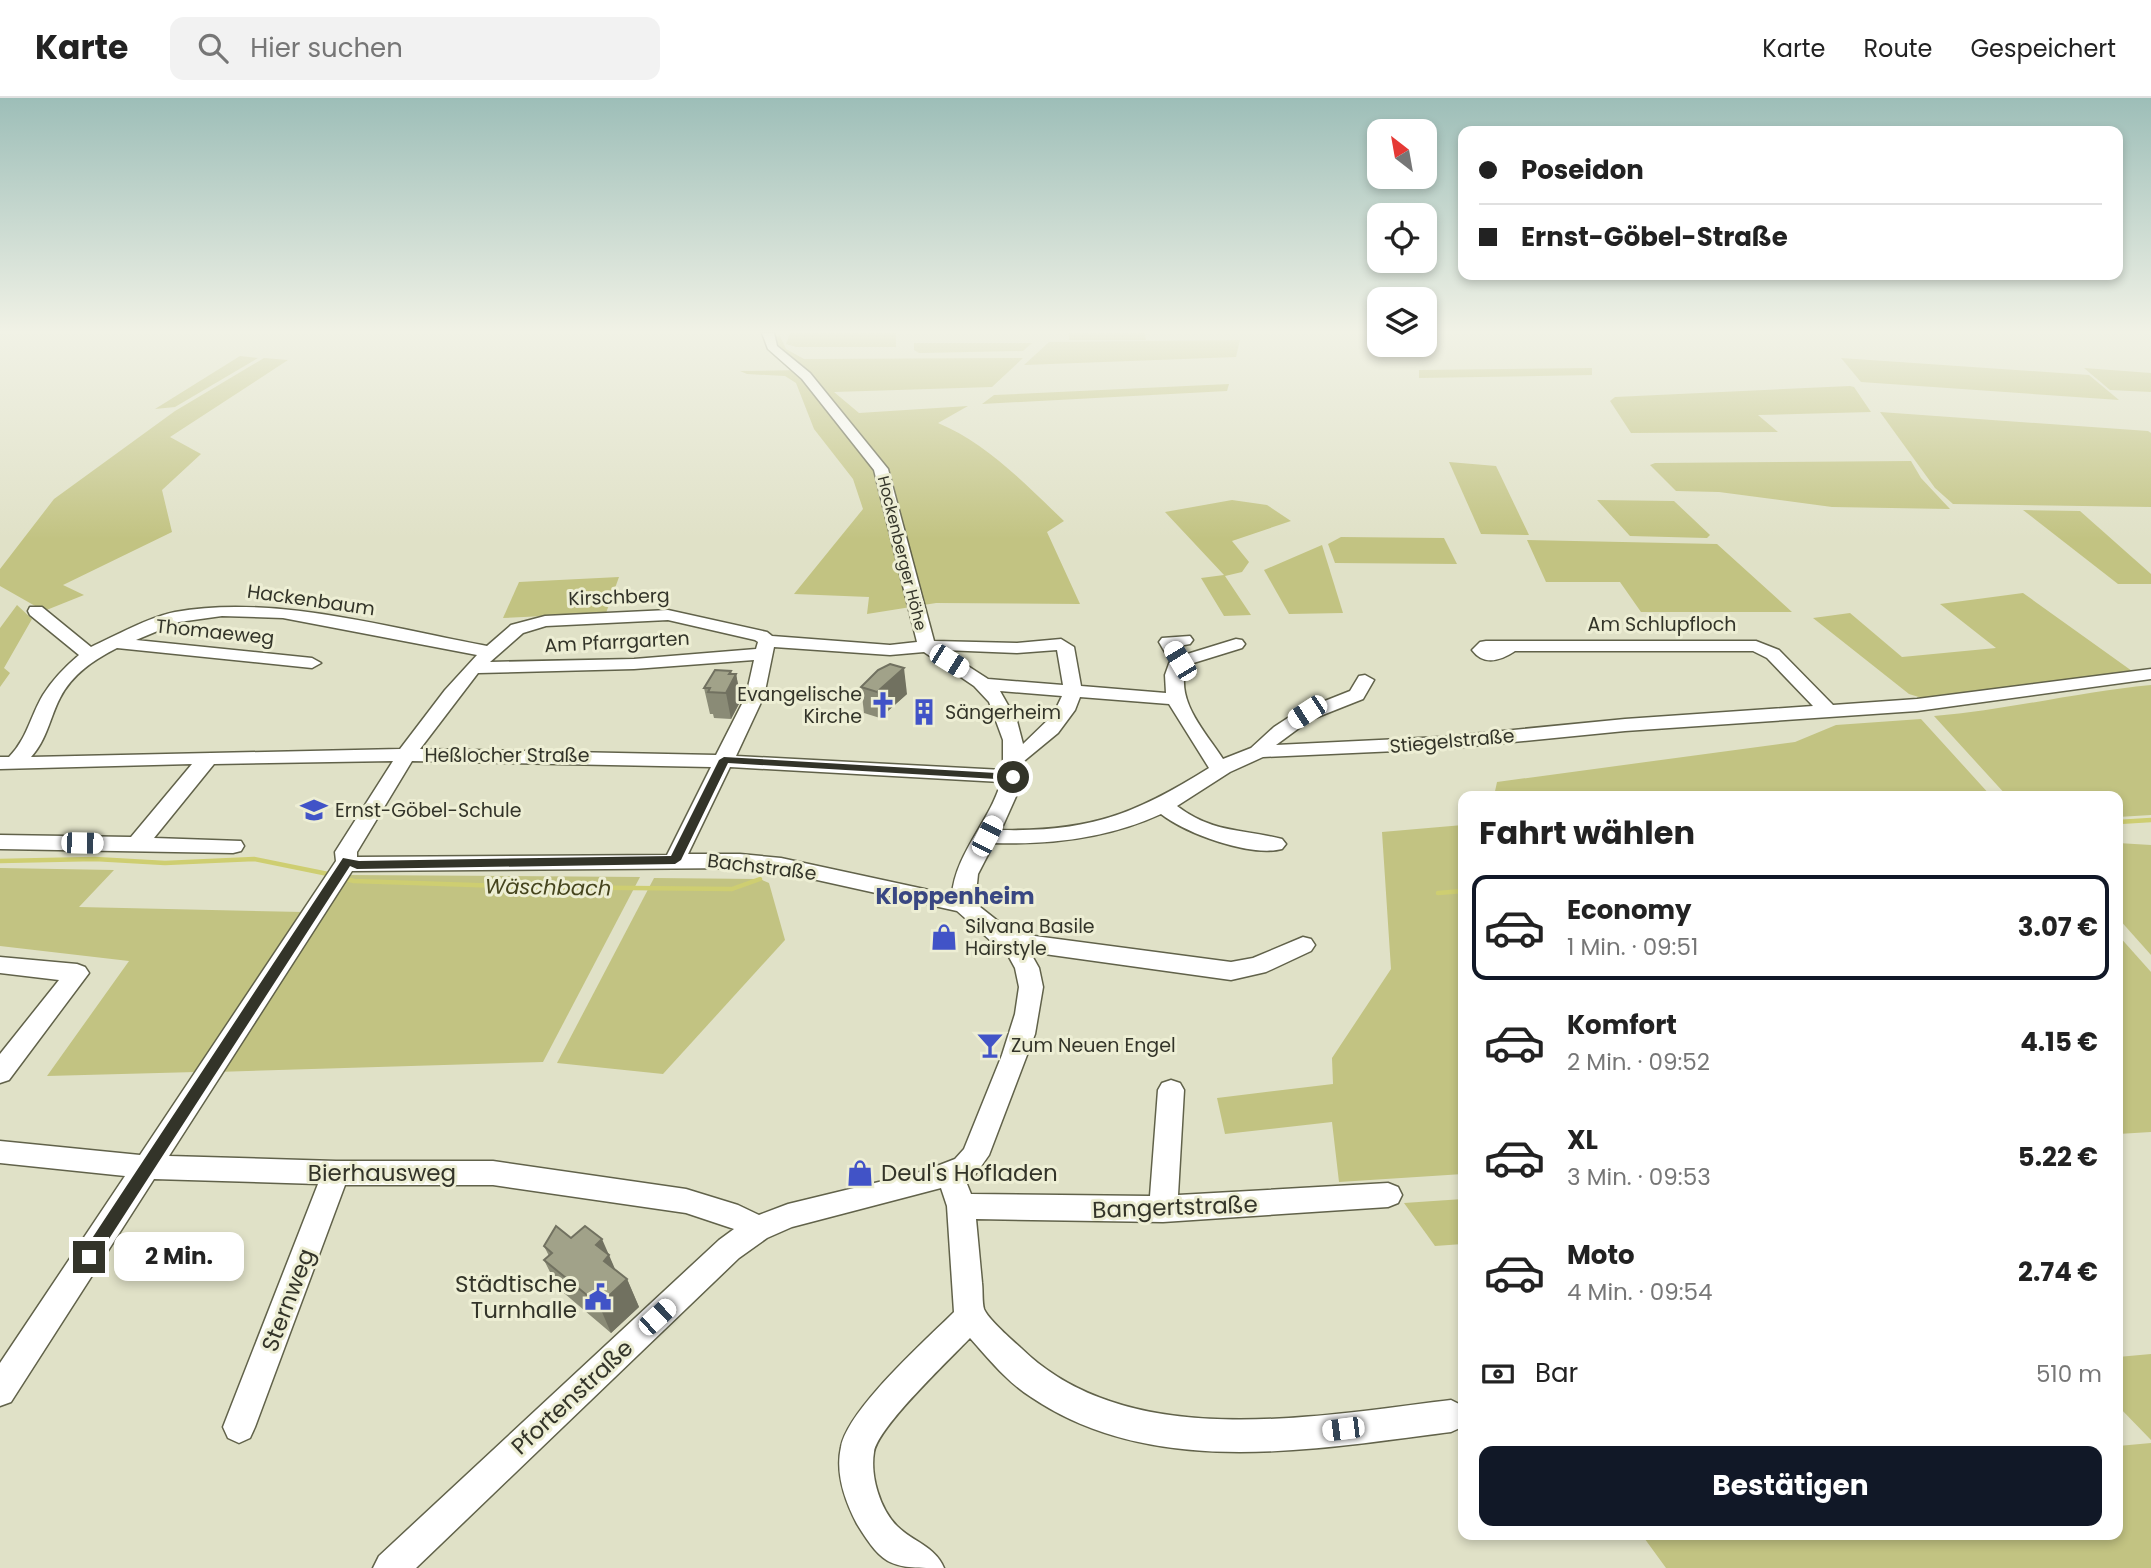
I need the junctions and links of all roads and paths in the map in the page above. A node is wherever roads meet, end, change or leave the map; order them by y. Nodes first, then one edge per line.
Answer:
1 (827, 402) edge
2 (37, 611) dead end
3 (1184, 640) dead end
4 (114, 643) junction
5 (1236, 644) dead end
6 (1511, 646) dead end
7 (928, 647) junction
8 (765, 648) junction
9 (490, 652) junction
10 (90, 655) junction
11 (288, 660) junction
12 (1180, 661) junction
13 (312, 663) dead end
14 (473, 668) junction
15 (2151, 674) edge
16 (271, 676) dead end
17 (1365, 680) dead end
18 (984, 684) junction
19 (1072, 691) junction
20 (1175, 699) junction
21 (1829, 712) junction
22 (1258, 752) junction
23 (406, 755) junction
24 (208, 758) junction
25 (724, 760) junction
26 (7, 763) edge
27 (1014, 767) junction
28 (1220, 769) junction
29 (1164, 806) junction
30 (987, 836) junction
31 (0, 842) edge
32 (137, 844) junction
33 (1275, 844) dead end
34 (233, 846) dead end
35 (675, 860) junction
36 (341, 870) junction
37 (964, 905) junction
38 (1008, 941) junction
39 (1303, 945) dead end
40 (0, 965) edge
41 (8, 1051) edge
42 (0, 1073) edge
43 (1171, 1090) dead end
44 (0, 1152) edge
45 (148, 1167) junction
46 (336, 1173) junction
47 (950, 1174) junction
48 (1388, 1195) dead end
49 (961, 1206) junction
50 (1163, 1210) junction
51 (757, 1229) junction
52 (970, 1317) junction
53 (0, 1391) edge
54 (1451, 1416) dead end
55 (239, 1427) dead end
56 (391, 1568) edge
57 (926, 1568) edge

1 - 7 street, Hockenberger Höhe
2 - 10 street
3 - 12 street
4 - 9 street, Hackenbaum
4 - 10 street, Hackenbaum
4 - 11 street, Thomaeweg
5 - 12 street
6 - 21 street, Am Schlupfloch
7 - 8 street, Kirschberg
7 - 18 street
7 - 19 street, Kirschberg
8 - 9 street, Kirschberg
8 - 14 street, Am Pfarrgarten
8 - 25 street
9 - 14 street, Kirschberg
10 - 26 street, Hackenbaum
11 - 13 street, Thomaeweg
11 - 16 street
12 - 20 street
14 - 23 street, Kirschberg
15 - 21 street, Stiegelstraße
17 - 22 street
18 - 19 street
18 - 27 street
19 - 20 street
19 - 27 street
20 - 28 street
21 - 22 street, Stiegelstraße
22 - 28 street, Stiegelstraße
23 - 24 street, Heßlocher Straße
23 - 25 street, Heßlocher Straße
23 - 36 street, Kirschberg
24 - 26 street, Heßlocher Straße
24 - 32 street
25 - 27 street, Heßlocher Straße
25 - 35 street
27 - 30 street
28 - 29 street, Stiegelstraße
29 - 30 street, Stiegelstraße
29 - 33 street
30 - 37 street
31 - 32 street
32 - 34 street
35 - 36 street, Bachstraße
35 - 37 street, Bachstraße
36 - 45 street, Kirschberg
37 - 38 street
38 - 39 street
38 - 47 street
40 - 41 street
41 - 42 street
43 - 50 street
44 - 45 street, Bierhausweg
45 - 46 street, Bierhausweg
45 - 53 street, Kirschberg
46 - 51 street, Bierhausweg
46 - 55 street, Sternweg
47 - 49 street
47 - 51 street, Pfortenstraße
48 - 50 street, Bangertstraße
49 - 50 street, Bangertstraße
49 - 52 street
51 - 56 street, Pfortenstraße
52 - 54 street
52 - 57 street

